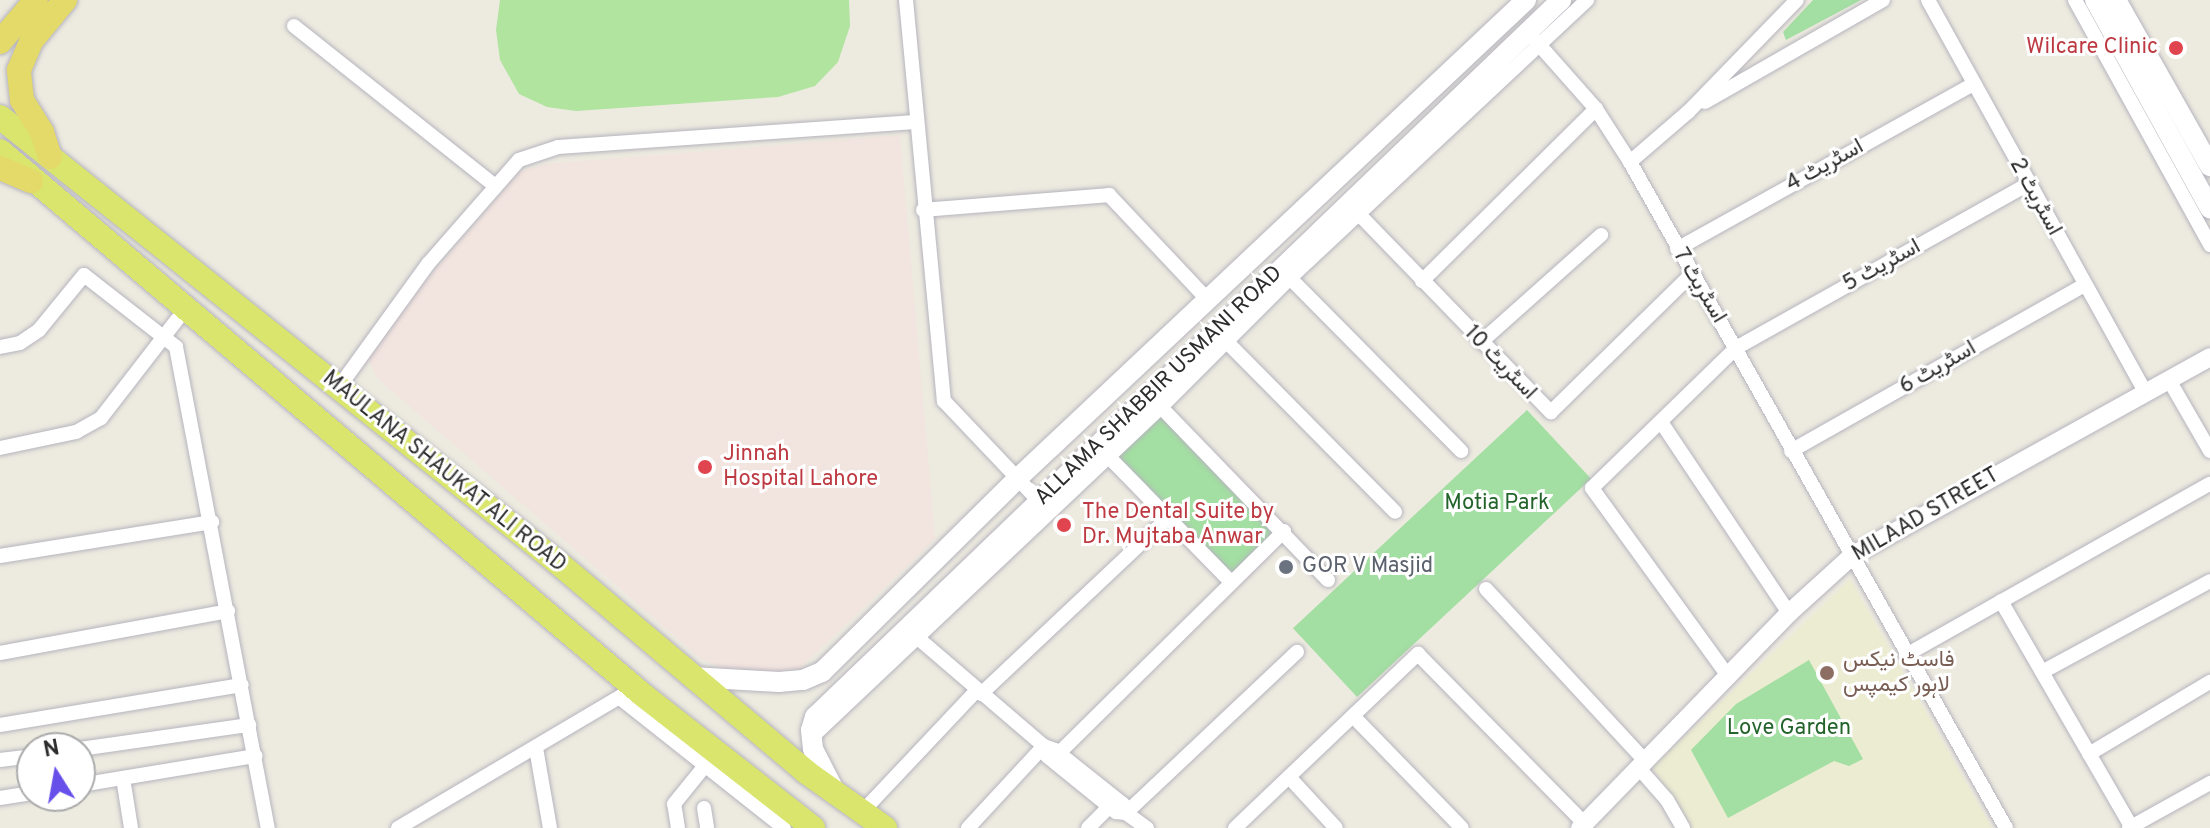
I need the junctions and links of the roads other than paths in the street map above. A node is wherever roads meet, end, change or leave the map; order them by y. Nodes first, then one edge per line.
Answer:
1 (36, 0) edge
2 (65, 0) edge
3 (906, 0) edge
4 (1526, 0) edge
5 (1561, 0) edge
6 (1587, 0) edge
7 (1797, 0) edge
8 (1883, 0) edge
9 (1928, 0) edge
10 (2075, 0) edge
11 (2095, 0) edge
12 (2116, 0) edge
13 (294, 26) dead end
14 (1534, 39) junction
15 (0, 42) edge
16 (1974, 84) junction
17 (1596, 109) junction
18 (1688, 112) junction
19 (0, 117) edge
20 (915, 122) junction
21 (0, 151) edge
22 (50, 157) junction
23 (1630, 162) junction
24 (2210, 166) edge
25 (0, 168) edge
26 (31, 181) junction
27 (2028, 184) junction
28 (495, 186) junction
29 (1354, 208) junction
30 (2210, 208) edge
31 (923, 210) junction
32 (1601, 235) dead end
33 (2210, 245) edge
34 (1677, 249) junction
35 (1286, 273) junction
36 (1691, 275) junction
37 (1422, 281) junction
38 (2084, 285) junction
39 (1207, 299) junction
40 (186, 308) junction
41 (1221, 336) junction
42 (166, 338) junction
43 (1481, 342) junction
44 (0, 347) edge
45 (1736, 348) junction
46 (2210, 357) edge
47 (2169, 380) junction
48 (339, 387) junction
49 (2145, 392) junction
50 (1155, 401) junction
51 (315, 416) junction
52 (1661, 422) junction
53 (0, 448) edge
54 (1103, 450) junction
55 (1461, 451) dead end
56 (1791, 451) junction
57 (2210, 451) edge
58 (1017, 479) junction
59 (2210, 484) edge
60 (1039, 501) junction
61 (1395, 512) dead end
62 (1168, 518) junction
63 (212, 522) junction
64 (1284, 531) junction
65 (1853, 555) junction
66 (0, 556) edge
67 (1328, 580) dead end
68 (2210, 581) edge
69 (1231, 582) junction
70 (1486, 589) dead end
71 (2001, 601) junction
72 (228, 611) junction
73 (1789, 613) junction
74 (912, 633) junction
75 (1297, 652) dead end
76 (0, 653) edge
77 (1906, 655) junction
78 (2042, 672) junction
79 (1728, 676) junction
80 (691, 677) junction
81 (2210, 682) edge
82 (242, 685) junction
83 (979, 692) junction
84 (628, 693) junction
85 (1353, 716) junction
86 (0, 725) edge
87 (249, 725) junction
88 (1044, 746) junction
89 (96, 747) edge
90 (536, 748) junction
91 (1059, 753) junction
92 (2089, 754) junction
93 (256, 756) junction
94 (1642, 764) junction
95 (704, 767) junction
96 (1289, 777) junction
97 (123, 778) junction
98 (96, 782) edge
99 (2210, 783) edge
100 (834, 790) junction
101 (1109, 807) junction
102 (704, 808) dead end
103 (863, 811) junction
104 (1126, 813) junction
105 (774, 825) edge
106 (1582, 826) edge
107 (262, 827) edge
108 (131, 828) edge
109 (398, 828) edge
110 (550, 828) edge
111 (678, 828) edge
112 (707, 828) edge
113 (813, 828) edge
114 (885, 828) edge
115 (968, 828) edge
116 (1088, 828) edge
117 (1147, 828) edge
118 (1235, 828) edge
119 (1336, 828) edge
120 (1462, 828) edge
121 (1683, 828) edge
122 (2006, 828) edge
123 (2131, 828) edge

1 - 15 highway
2 - 22 highway
3 - 20 street
4 - 39 main road, ALLAMA SHABBIR USMANI ROAD
5 - 14 main road, ALLAMA SHABBIR USMANI ROAD
6 - 14 street
7 - 18 street
8 - 18 street
9 - 16 street, اسٹریٹ 2
10 - 33 street
11 - 30 main road
12 - 24 main road
13 - 28 street
14 - 17 street, اسٹریٹ 7
14 - 29 main road, ALLAMA SHABBIR USMANI ROAD
16 - 27 street, اسٹریٹ 2
16 - 34 street, اسٹریٹ 4
17 - 23 street, اسٹریٹ 7
17 - 37 street
18 - 23 street
19 - 22 main road, MAULANA SHAUKAT ALI ROAD
20 - 28 street
20 - 31 street
21 - 26 main road, MAULANA SHAUKAT ALI ROAD
22 - 48 main road, MAULANA SHAUKAT ALI ROAD
23 - 34 street, اسٹریٹ 7
25 - 26 highway
26 - 40 main road, MAULANA SHAUKAT ALI ROAD
27 - 38 street, اسٹریٹ 2
27 - 45 street, اسٹریٹ 5
28 - 48 street
29 - 35 main road, ALLAMA SHABBIR USMANI ROAD
29 - 37 street, اسٹریٹ 10
31 - 39 street
31 - 58 street
32 - 43 street
34 - 36 street, اسٹریٹ 7
35 - 41 main road, ALLAMA SHABBIR USMANI ROAD
35 - 55 street
36 - 43 street, اسٹریٹ 10
36 - 45 street, اسٹریٹ 7
37 - 43 street, اسٹریٹ 10
38 - 49 street, اسٹریٹ 2
38 - 56 street, اسٹریٹ 6
39 - 58 main road, ALLAMA SHABBIR USMANI ROAD
40 - 42 street
40 - 51 main road, MAULANA SHAUKAT ALI ROAD
41 - 50 main road, ALLAMA SHABBIR USMANI ROAD
41 - 61 street
42 - 44 street
42 - 53 street
42 - 63 street
45 - 52 street, اسٹریٹ 5
45 - 56 street, اسٹریٹ 7
46 - 47 street, MILAAD STREET
47 - 49 street, MILAAD STREET
47 - 57 street
48 - 51 main road
48 - 80 main road, MAULANA SHAUKAT ALI ROAD
49 - 65 street, MILAAD STREET
50 - 54 main road, ALLAMA SHABBIR USMANI ROAD
50 - 64 street
51 - 84 main road, MAULANA SHAUKAT ALI ROAD
52 - 73 street
52 - 79 street, اسٹریٹ 5
54 - 60 main road, ALLAMA SHABBIR USMANI ROAD
54 - 62 street
54 - 74 street
56 - 65 street, اسٹریٹ 7
58 - 60 street
58 - 80 main road, ALLAMA SHABBIR USMANI ROAD
59 - 71 street
60 - 74 main road, ALLAMA SHABBIR USMANI ROAD
62 - 69 street
62 - 83 street
63 - 66 street
63 - 72 street
64 - 67 street
64 - 69 street
65 - 73 street, MILAAD STREET
65 - 77 street, اسٹریٹ 7
68 - 78 street
69 - 91 street
70 - 94 street
71 - 77 street
71 - 78 street
72 - 76 street
72 - 82 street
73 - 79 street, MILAAD STREET
74 - 83 street
74 - 100 main road, ALLAMA SHABBIR USMANI ROAD
75 - 104 street
77 - 122 street, اسٹریٹ 7
78 - 92 street
79 - 94 street, MILAAD STREET
80 - 100 main road, MAULANA SHAUKAT ALI ROAD
81 - 92 street
82 - 86 street
82 - 87 street
83 - 88 street
83 - 103 street
84 - 90 street
84 - 95 street
84 - 113 main road, MAULANA SHAUKAT ALI ROAD
85 - 96 street
85 - 106 street
85 - 120 street
87 - 89 street
87 - 93 street
88 - 91 street
88 - 101 street
88 - 115 street
90 - 109 street
90 - 110 street
91 - 104 street
92 - 123 street
93 - 97 street
93 - 107 street
94 - 106 street, MILAAD STREET
94 - 121 street
95 - 105 street
95 - 111 street
96 - 118 street
96 - 119 street
97 - 98 street
97 - 108 street
99 - 123 street
100 - 103 main road, MAULANA SHAUKAT ALI ROAD
101 - 104 street
101 - 116 street
102 - 112 street
103 - 114 main road, MAULANA SHAUKAT ALI ROAD
104 - 117 street

